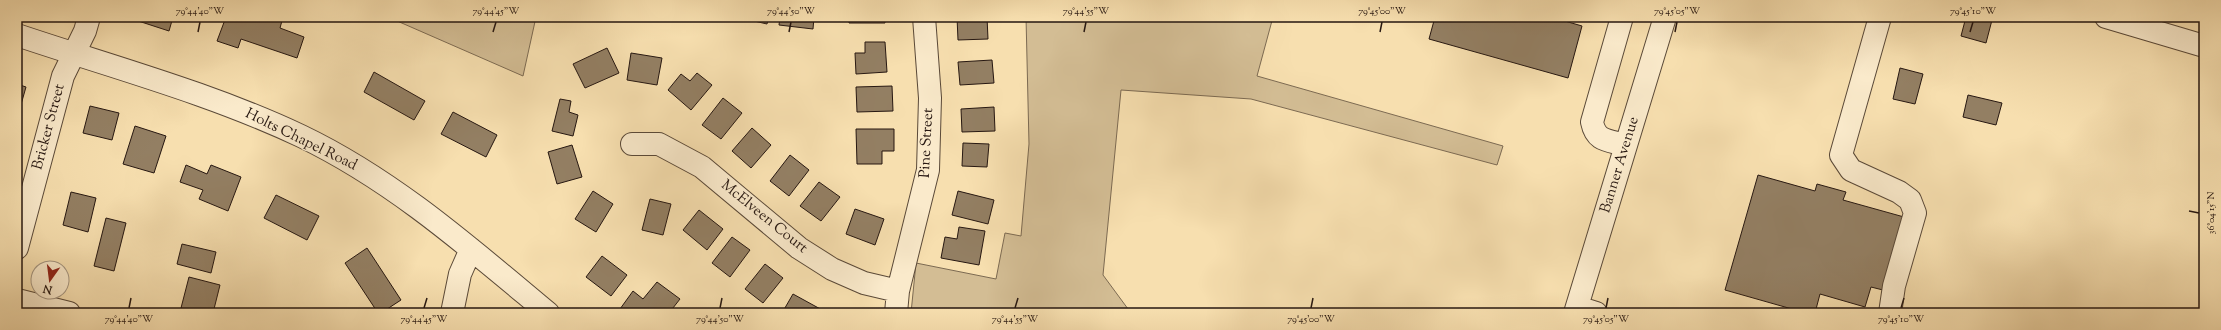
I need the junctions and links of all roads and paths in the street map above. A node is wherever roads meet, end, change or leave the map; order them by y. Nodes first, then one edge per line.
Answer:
1 (89, 17) edge
2 (924, 17) edge
3 (1622, 17) edge
4 (1664, 17) edge
5 (1880, 17) edge
6 (2106, 17) edge
7 (17, 35) edge
8 (2204, 46) edge
9 (74, 54) junction
10 (632, 144) dead end
11 (1626, 145) junction
12 (17, 248) edge
13 (471, 249) junction
14 (898, 291) junction
15 (17, 300) edge
16 (1583, 311) edge
17 (69, 313) edge
18 (452, 313) edge
19 (548, 313) edge
20 (896, 313) edge
21 (1890, 313) edge

1 - 9 street, Bricker Street
2 - 14 street, Pine Street
3 - 11 street
4 - 11 street, Banner Avenue
5 - 21 street
6 - 8 street
7 - 9 street, Holts Chapel Road
9 - 12 street, Bricker Street
9 - 13 street, Holts Chapel Road
10 - 14 street, McElveen Court
11 - 16 street, Banner Avenue
13 - 18 street
13 - 19 street, Holts Chapel Road
14 - 20 street, Pine Street
15 - 17 street

